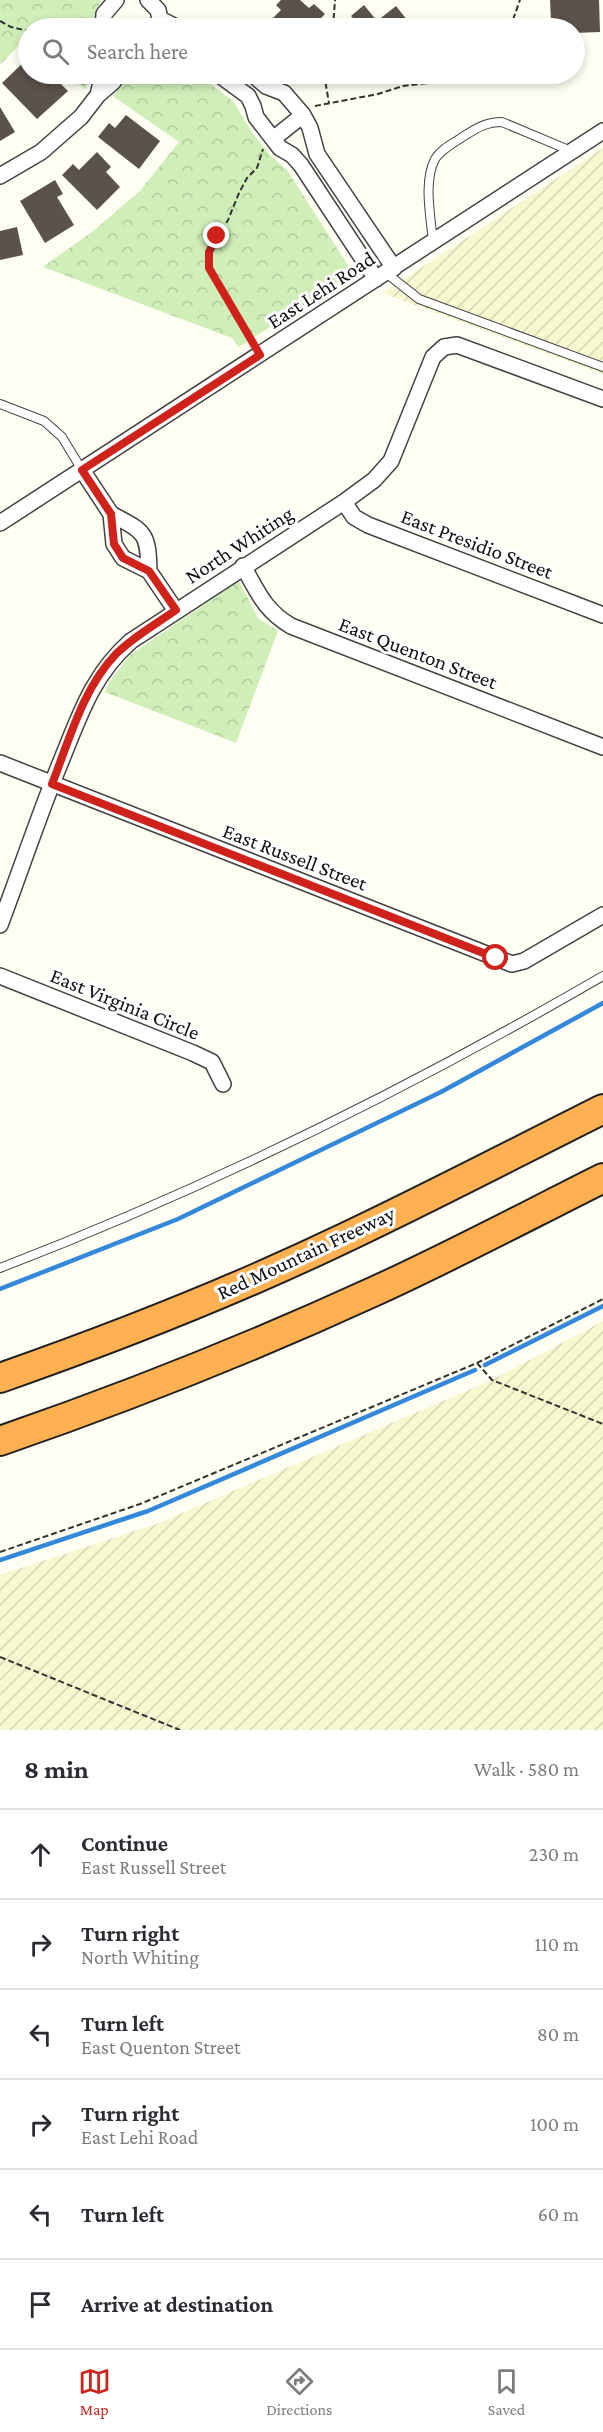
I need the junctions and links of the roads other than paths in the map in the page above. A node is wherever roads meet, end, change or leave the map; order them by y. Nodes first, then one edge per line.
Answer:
1 (116, 0) edge
2 (151, 1) edge
3 (104, 18) edge
4 (160, 18) edge
5 (101, 84) edge
6 (111, 84) edge
7 (232, 84) edge
8 (264, 84) edge
9 (98, 95) junction
10 (303, 115) junction
11 (603, 131) edge
12 (273, 139) junction
13 (572, 152) junction
14 (0, 176) edge
15 (433, 242) junction
16 (385, 273) junction
17 (603, 367) edge
18 (603, 399) edge
19 (0, 404) edge
20 (82, 470) junction
21 (344, 502) junction
22 (111, 514) junction
23 (0, 523) edge
24 (243, 566) junction
25 (149, 571) junction
26 (176, 610) junction
27 (603, 615) edge
28 (603, 747) edge
29 (0, 763) edge
30 (52, 784) junction
31 (603, 915) edge
32 (0, 925) edge
33 (0, 976) edge
34 (603, 976) edge
35 (223, 1084) dead end
36 (603, 1109) edge
37 (603, 1178) edge
38 (0, 1268) edge
39 (0, 1378) edge
40 (0, 1441) edge

1 - 3 street
2 - 4 street
5 - 9 street
6 - 9 street
7 - 12 street
8 - 10 street
9 - 14 street
10 - 12 street
10 - 16 street
11 - 13 street, East Lehi Road
12 - 16 street
13 - 15 street, East Lehi Road
13 - 15 lane
15 - 16 street, East Lehi Road
16 - 17 lane
16 - 20 street, East Lehi Road
18 - 21 street, North Whiting
19 - 20 lane
20 - 22 street
20 - 23 street, East Lehi Road
21 - 24 street, North Whiting
21 - 27 street, East Presidio Street
22 - 25 street
22 - 25 street
24 - 26 street, North Whiting
24 - 28 street, East Quenton Street
25 - 26 street
26 - 30 street, North Whiting
29 - 30 street, East Russell Street
30 - 31 street, East Russell Street
30 - 32 street, North Whiting
33 - 35 street, East Virginia Circle
34 - 38 lane
36 - 39 highway, Red Mountain Freeway
37 - 40 highway

